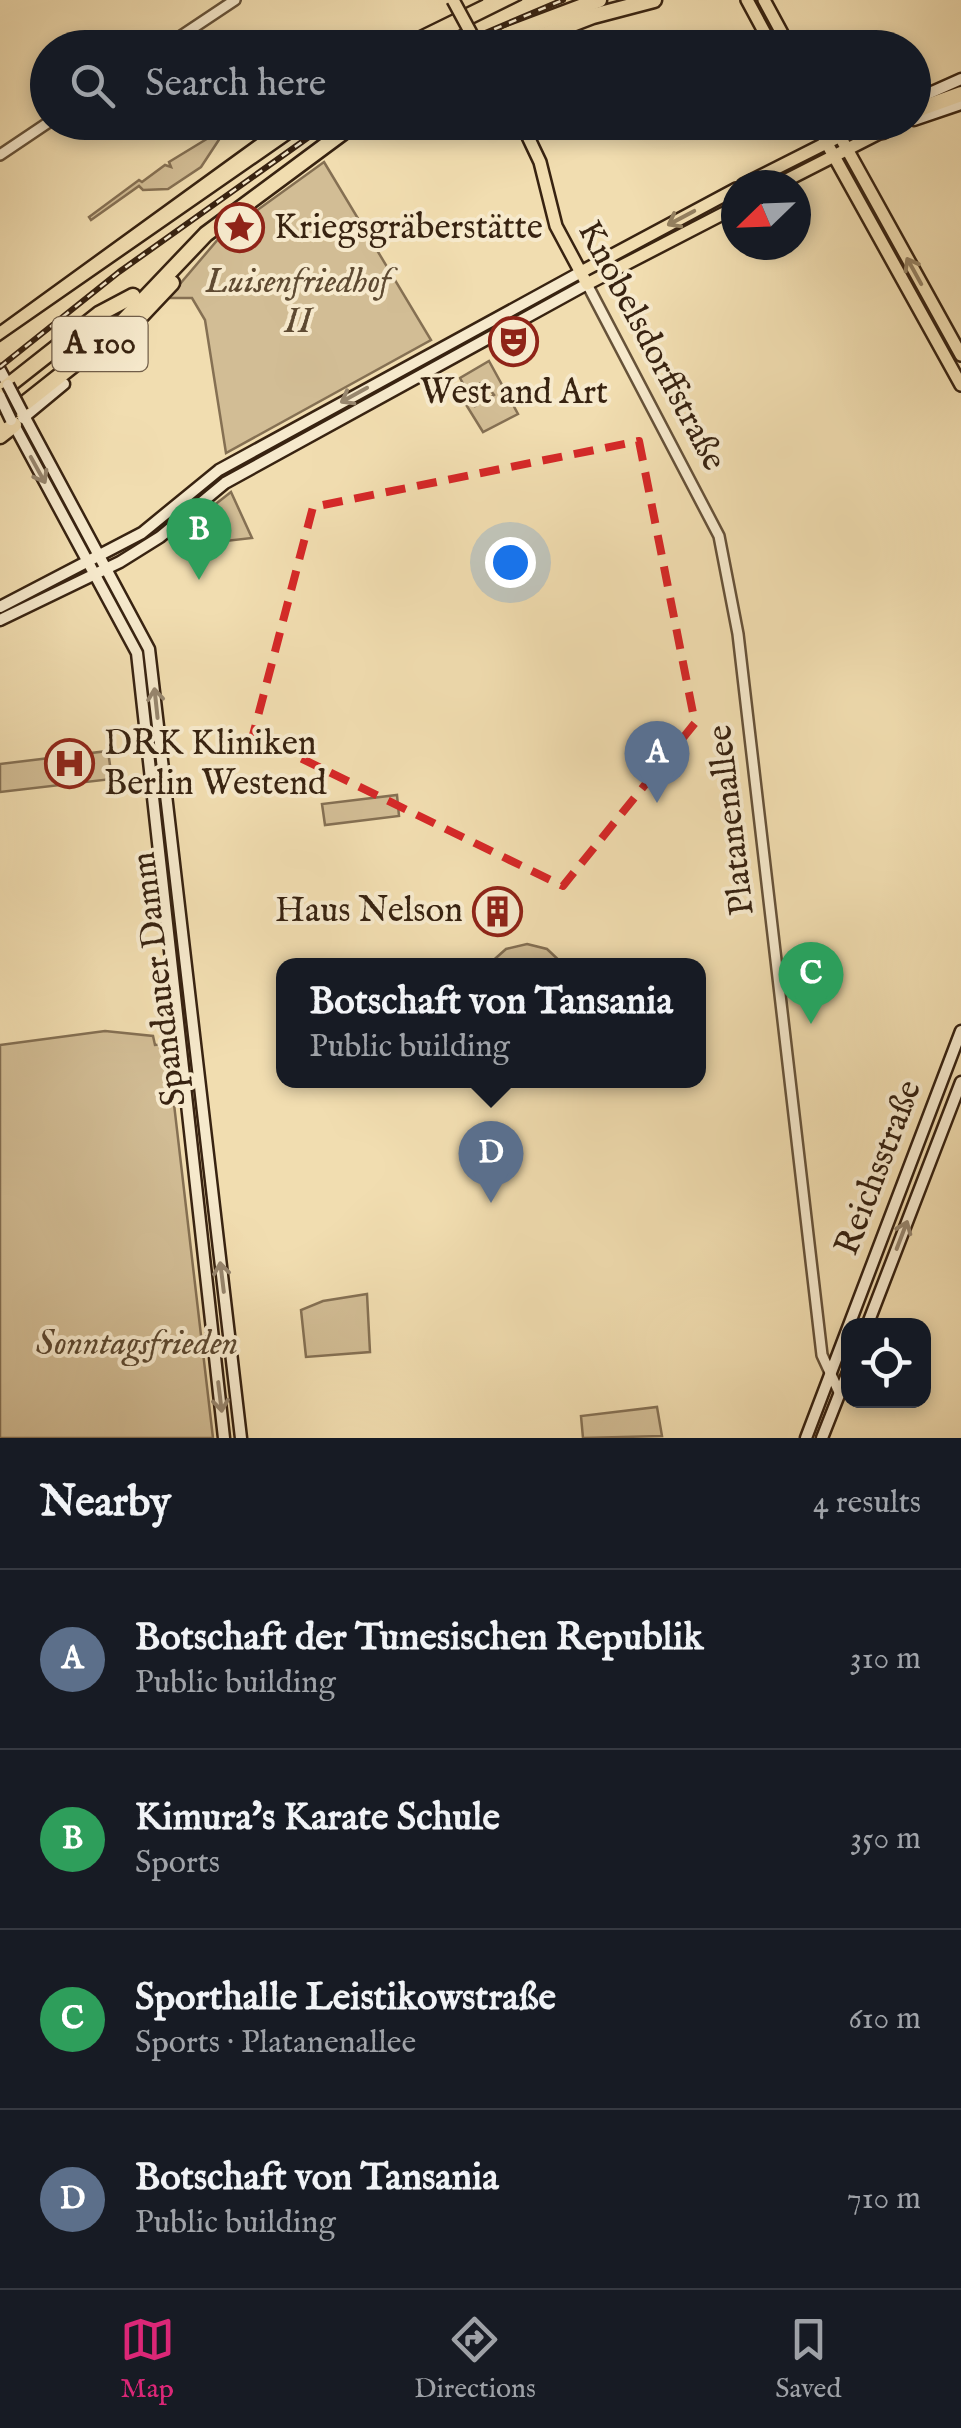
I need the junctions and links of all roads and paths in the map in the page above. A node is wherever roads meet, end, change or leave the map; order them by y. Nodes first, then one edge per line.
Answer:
1 (235, 0) edge
2 (453, 0) edge
3 (599, 0) edge
4 (620, 0) edge
5 (654, 0) edge
6 (747, 0) edge
7 (764, 0) edge
8 (190, 30) edge
9 (469, 30) edge
10 (524, 30) edge
11 (539, 30) edge
12 (557, 30) edge
13 (763, 30) edge
14 (780, 30) edge
15 (961, 80) edge
16 (961, 94) edge
17 (931, 100) edge
18 (961, 104) edge
19 (931, 105) edge
20 (931, 109) edge
21 (30, 135) edge
22 (322, 140) edge
23 (332, 140) edge
24 (530, 140) edge
25 (824, 140) edge
26 (832, 140) edge
27 (842, 140) edge
28 (863, 140) edge
29 (826, 143) junction
30 (847, 148) junction
31 (0, 155) edge
32 (833, 156) junction
33 (773, 170) edge
34 (806, 170) edge
35 (721, 198) edge
36 (721, 213) edge
37 (189, 252) junction
38 (584, 278) junction
39 (132, 296) dead end
40 (961, 355) edge
41 (0, 370) edge
42 (64, 384) joint
43 (961, 386) edge
44 (6, 388) edge
45 (12, 419) edge
46 (0, 436) edge
47 (719, 536) joint
48 (101, 556) junction
49 (90, 562) junction
50 (108, 569) junction
51 (96, 575) junction
52 (0, 607) edge
53 (0, 620) edge
54 (961, 1031) edge
55 (961, 1082) edge
56 (870, 1318) edge
57 (829, 1377) junction
58 (840, 1392) joint
59 (224, 1438) edge
60 (240, 1438) edge
61 (806, 1438) edge
62 (822, 1438) edge

1 - 8 street
2 - 9 main road, bridge
3 - 10 highway
4 - 11 highway
5 - 12 highway
6 - 13 main road
7 - 14 main road
15 - 17 main road
16 - 19 highway
18 - 20 main road
21 - 31 street
22 - 45 highway, A 100
23 - 37 highway, A 100
24 - 38 main road, Knobelsdorffstraße
25 - 29 main road
26 - 29 main road
27 - 30 main road
28 - 30 main road
29 - 32 main road
29 - 33 main road
30 - 32 main road
40 -> 30 main road
32 - 34 main road
32 - 43 main road
35 -> 38 main road
36 - 38 main road
37 - 42 highway
37 - 45 highway, A 100
38 - 47 street, Knobelsdorffstraße
38 -> 48 main road
38 - 50 main road
39 - 44 highway
41 - 44 main road, Spandauer Damm
42 - 45 main road
44 - 45 main road, Spandauer Damm, bridge
45 - 46 highway
45 - 48 main road, Spandauer Damm
45 -> 49 main road, Spandauer Damm
47 - 57 street, Platanenallee
48 - 49 main road
48 - 50 main road, Spandauer Damm
49 - 51 main road, Spandauer Damm
49 - 52 main road
50 - 51 main road
60 -> 50 main road, Spandauer Damm
51 - 53 main road
51 -> 59 main road, Spandauer Damm
54 - 57 main road, Reichsstraße
56 -> 55 main road, Reichsstraße
57 - 58 street, Platanenallee
57 - 61 main road, Reichsstraße
58 - 62 main road

